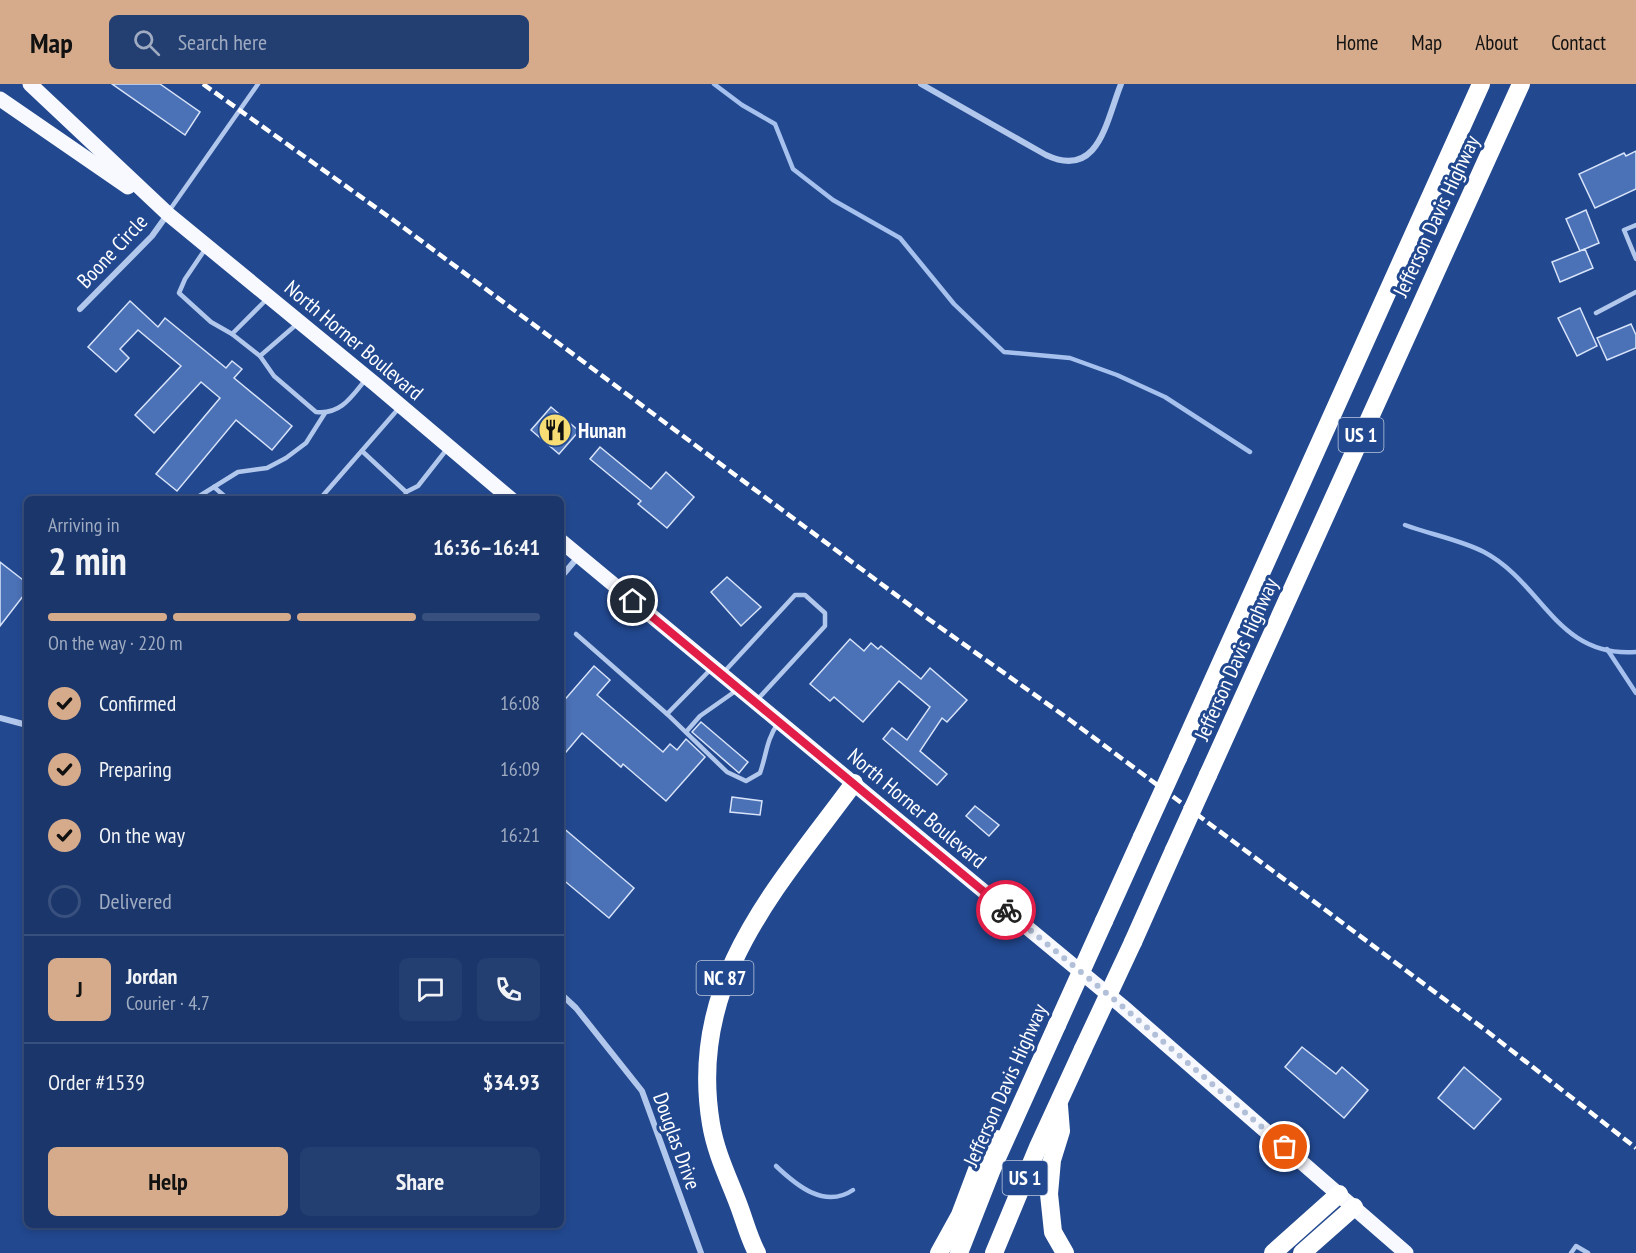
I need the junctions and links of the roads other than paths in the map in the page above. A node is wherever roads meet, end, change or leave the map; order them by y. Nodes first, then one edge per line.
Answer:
1 (30, 84) edge
2 (258, 84) edge
3 (921, 84) edge
4 (1120, 84) edge
5 (1481, 84) edge
6 (1529, 84) edge
7 (1518, 90) edge
8 (0, 99) edge
9 (168, 214) junction
10 (1636, 225) edge
11 (207, 246) junction
12 (1636, 259) edge
13 (1636, 292) edge
14 (269, 296) junction
15 (80, 309) dead end
16 (1596, 313) dead end
17 (300, 322) junction
18 (232, 334) junction
19 (260, 356) junction
20 (368, 377) junction
21 (401, 405) junction
22 (325, 413) junction
23 (449, 446) junction
24 (362, 450) junction
25 (214, 487) junction
26 (406, 492) junction
27 (199, 496) edge
28 (225, 496) edge
29 (322, 496) edge
30 (406, 496) edge
31 (507, 496) edge
32 (564, 544) edge
33 (579, 556) junction
34 (564, 574) edge
35 (576, 634) dead end
36 (718, 670) junction
37 (739, 688) junction
38 (756, 702) junction
39 (667, 714) junction
40 (0, 718) edge
41 (779, 721) junction
42 (24, 723) edge
43 (686, 732) junction
44 (854, 783) junction
45 (564, 997) edge
46 (1059, 1103) junction
47 (1019, 1108) junction
48 (1339, 1194) junction
49 (739, 1206) junction
50 (1354, 1207) junction
51 (701, 1253) edge
52 (757, 1253) edge
53 (771, 1253) edge
54 (939, 1253) edge
55 (959, 1253) edge
56 (994, 1253) edge
57 (1065, 1253) edge
58 (1273, 1253) edge
59 (1302, 1253) edge
60 (1406, 1253) edge
61 (1570, 1253) edge
62 (1588, 1253) edge

1 - 9 main road, North Horner Boulevard
2 - 9 lane
3 - 4 street
5 - 47 highway, Jefferson Davis Highway / US 1, bridge
6 - 7 highway
7 - 46 highway, Jefferson Davis Highway / US 1, bridge
8 - 9 main road, North Horner Boulevard
9 - 11 main road, North Horner Boulevard
9 - 15 street, Boone Circle
10 - 12 lane
11 - 14 main road, North Horner Boulevard
11 - 18 lane
13 - 16 lane
14 - 17 main road, North Horner Boulevard
14 - 18 lane
17 - 19 lane
17 - 20 main road, North Horner Boulevard
18 - 19 lane
19 - 22 lane
20 - 21 main road, North Horner Boulevard
20 - 22 lane
21 - 23 main road, North Horner Boulevard
21 - 24 lane
22 - 25 lane
23 - 26 lane
23 - 31 main road, North Horner Boulevard
24 - 26 lane
24 - 29 lane
25 - 27 lane
25 - 28 lane
26 - 30 lane
32 - 33 main road, North Horner Boulevard
33 - 34 street
33 - 36 main road, North Horner Boulevard
35 - 39 lane
36 - 37 main road, North Horner Boulevard
36 - 38 lane
36 - 39 lane
37 - 38 main road, North Horner Boulevard
37 - 43 lane
38 - 41 main road, North Horner Boulevard
39 - 43 lane
40 - 42 street
41 - 43 lane
41 - 44 main road, North Horner Boulevard
44 - 48 main road, North Horner Boulevard
44 - 49 highway, NC 87
45 - 51 street, Douglas Drive
46 - 56 highway, Jefferson Davis Highway / US 1
46 - 57 highway
47 - 54 highway
47 - 55 highway, Jefferson Davis Highway / US 1
48 - 50 main road, North Horner Boulevard
48 - 58 highway
49 - 52 highway
49 - 53 highway, NC 87
50 - 59 highway
50 - 60 main road, North Horner Boulevard
61 - 62 lane

